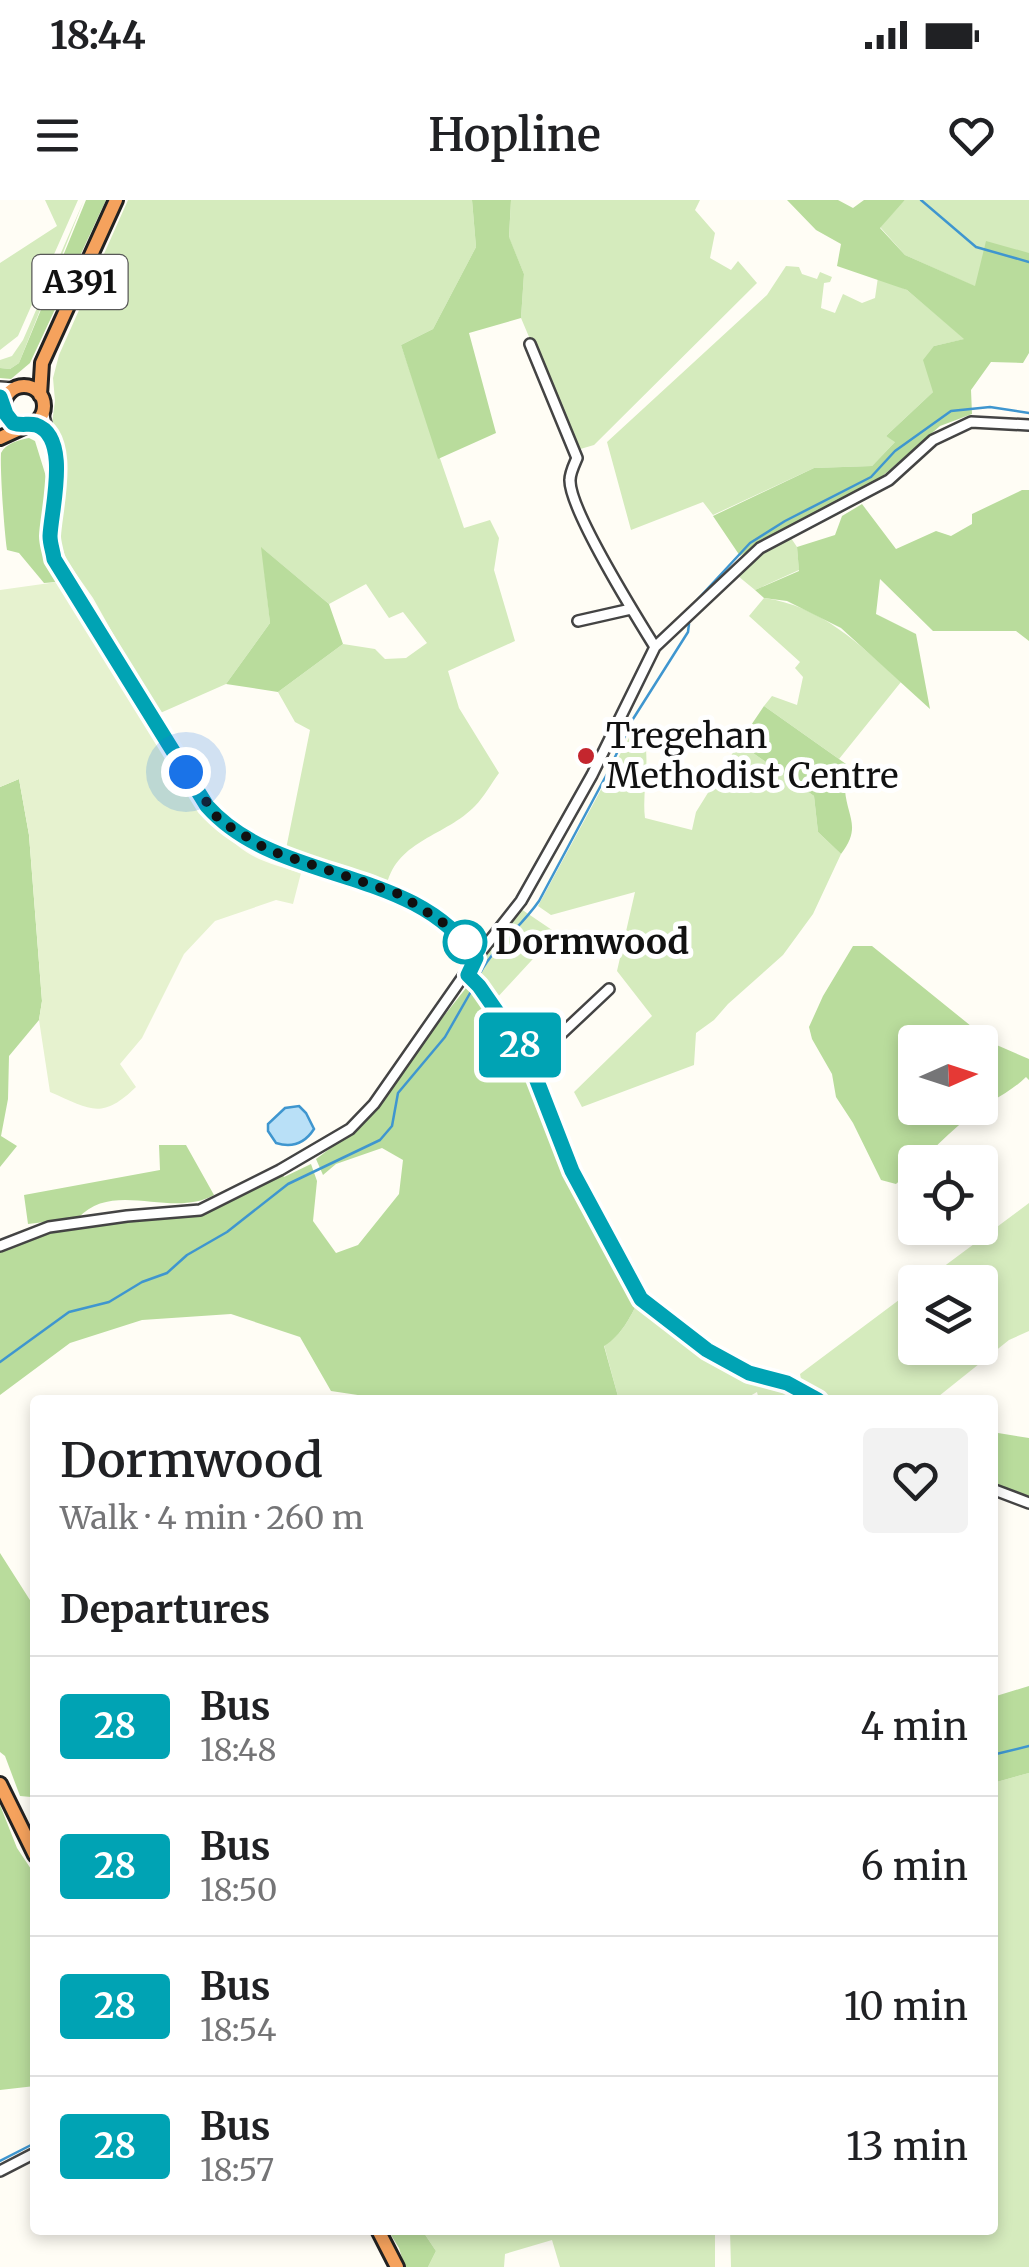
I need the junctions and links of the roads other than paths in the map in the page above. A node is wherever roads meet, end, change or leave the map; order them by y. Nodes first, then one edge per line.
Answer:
1 (116, 200) edge
2 (530, 344) dead end
3 (42, 363) junction
4 (11, 388) edge
5 (40, 394) junction
6 (3, 405) edge
7 (42, 411) junction
8 (30, 425) junction
9 (1029, 425) edge
10 (46, 434) junction
11 (0, 436) edge
12 (631, 609) junction
13 (578, 621) dead end
14 (656, 646) junction
15 (476, 958) junction
16 (473, 980) junction
17 (609, 990) dead end
18 (527, 1055) junction
19 (0, 1246) edge
20 (809, 1395) edge
21 (998, 1492) edge
22 (1029, 1503) edge
23 (0, 1784) edge
24 (30, 1845) edge
25 (30, 2156) edge
26 (0, 2171) edge
27 (381, 2235) edge
28 (398, 2267) edge

1 - 3 highway, A391
2 - 12 street
3 - 4 highway, A391
3 - 5 highway, A391
4 - 5 highway
4 - 6 highway
5 - 7 highway
6 - 8 highway
6 - 11 highway
7 - 8 highway
7 - 10 street
8 - 10 street
8 - 11 highway
9 - 14 street
10 - 15 street
12 - 13 street
12 - 14 street
14 - 15 street
15 - 16 street
16 - 18 street
16 - 19 street
17 - 18 street
18 - 20 street
21 - 22 street
23 - 24 highway
25 - 26 street
27 - 28 highway

